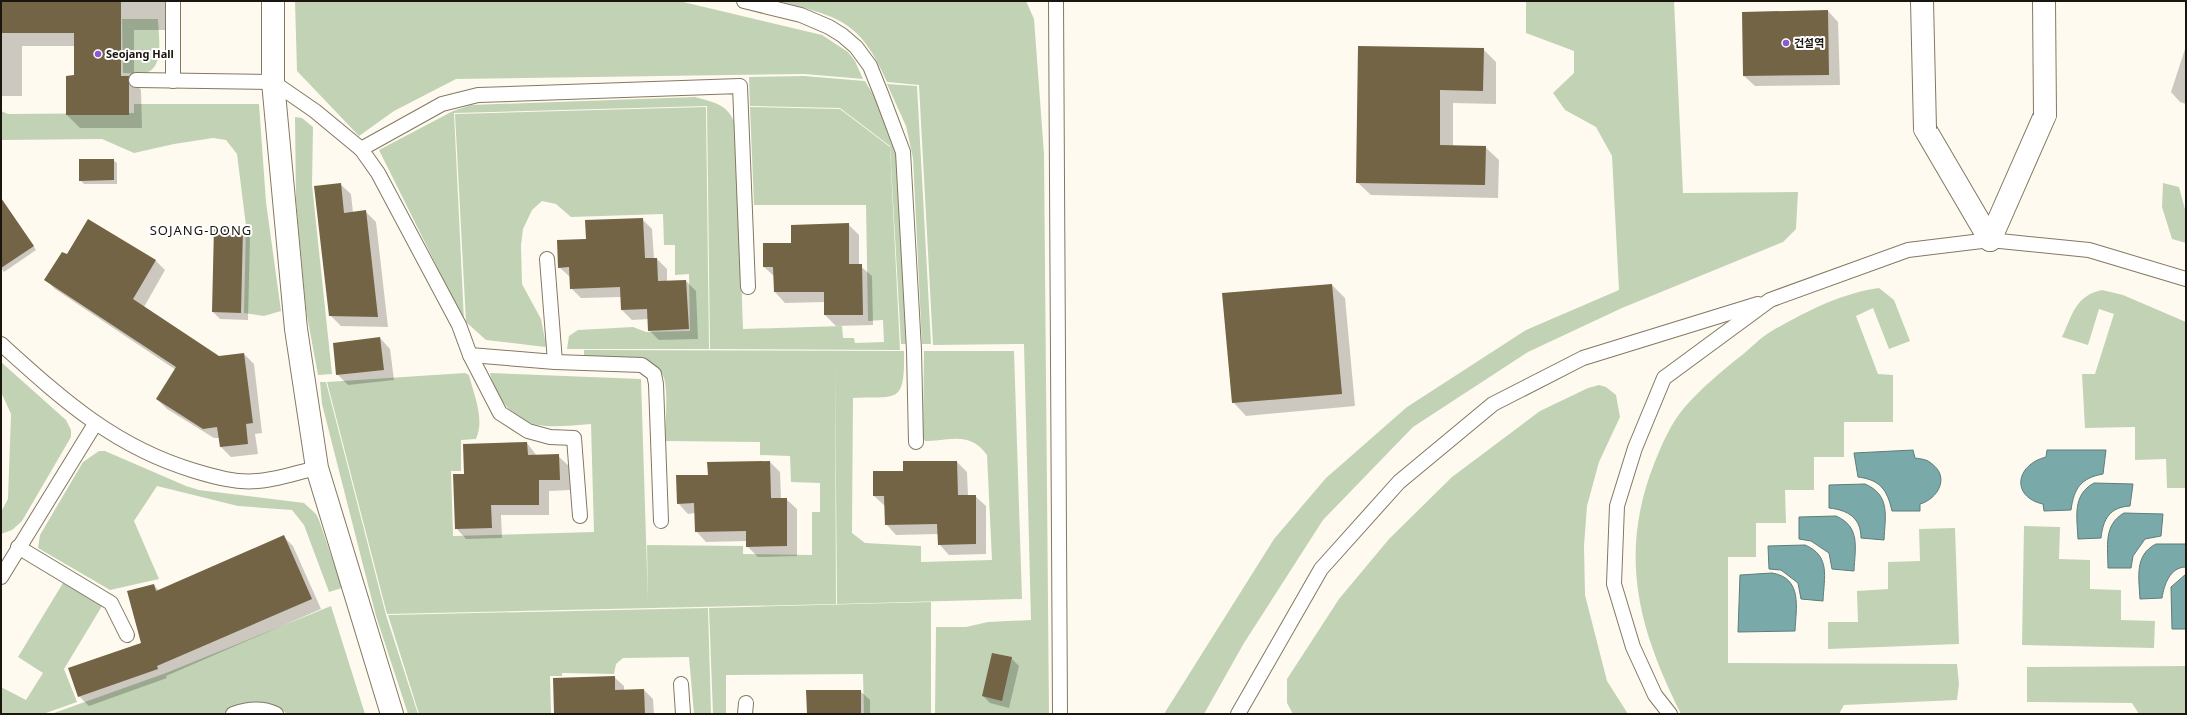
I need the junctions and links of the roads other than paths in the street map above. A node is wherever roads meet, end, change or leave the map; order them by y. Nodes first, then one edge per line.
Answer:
1 (173, 1) edge
2 (272, 1) edge
3 (744, 1) edge
4 (1056, 1) edge
5 (1922, 1) edge
6 (2044, 1) edge
7 (136, 80) dead end
8 (173, 81) junction
9 (273, 82) junction
10 (361, 149) junction
11 (1990, 240) junction
12 (547, 259) dead end
13 (2186, 279) edge
14 (748, 287) dead end
15 (1770, 300) junction
16 (1, 344) edge
17 (470, 355) junction
18 (556, 362) junction
19 (95, 424) junction
20 (916, 442) dead end
21 (317, 468) junction
22 (580, 516) dead end
23 (661, 521) dead end
24 (18, 546) junction
25 (1, 577) edge
26 (127, 635) dead end
27 (681, 684) dead end
28 (1243, 712) edge
29 (233, 714) edge
30 (276, 714) edge
31 (392, 714) edge
32 (683, 714) edge
33 (1060, 714) edge
34 (1670, 714) edge

1 - 8 lane
2 - 9 street
3 - 20 lane
4 - 33 lane
5 - 11 street, bridge
6 - 11 street, bridge
7 - 8 lane
8 - 9 lane
9 - 10 lane
9 - 21 street
10 - 14 lane
10 - 17 lane
11 - 13 lane
11 - 15 lane
12 - 18 lane
15 - 28 lane
15 - 34 lane
16 - 19 lane
17 - 18 lane
17 - 22 lane
18 - 23 lane
19 - 21 lane
19 - 24 lane
21 - 31 street
24 - 25 lane
24 - 26 lane
27 - 32 lane
29 - 30 lane

